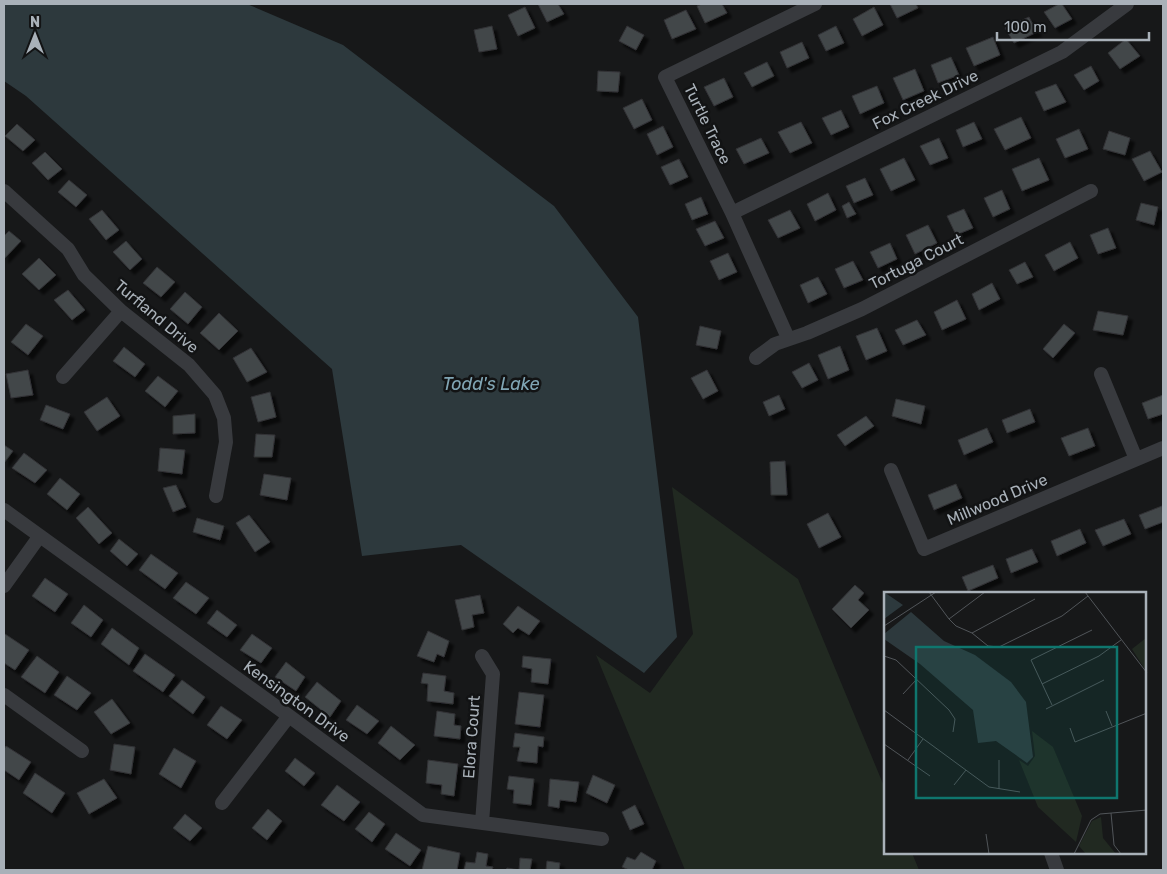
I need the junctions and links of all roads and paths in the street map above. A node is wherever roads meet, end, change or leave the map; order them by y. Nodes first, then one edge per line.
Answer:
1 (815, 4) edge
2 (1127, 4) edge
3 (1092, 190) dead end
4 (4, 191) edge
5 (732, 213) junction
6 (121, 311) junction
7 (788, 338) junction
8 (756, 358) dead end
9 (1101, 374) dead end
10 (63, 377) dead end
11 (1163, 448) edge
12 (1136, 459) junction
13 (891, 470) dead end
14 (216, 496) dead end
15 (4, 510) edge
16 (39, 536) junction
17 (4, 586) edge
18 (482, 656) dead end
19 (4, 695) edge
20 (289, 716) junction
21 (82, 751) dead end
22 (222, 803) dead end
23 (482, 823) junction
24 (602, 839) dead end
25 (1051, 854) edge
26 (1058, 870) edge

1 - 5 street, Turtle Trace
2 - 5 street, Fox Creek Drive
3 - 7 street, Tortuga Court
4 - 6 street, Turfland Drive
5 - 7 street, Turtle Trace
6 - 10 street
6 - 14 street, Turfland Drive
7 - 8 street, Tortuga Court
9 - 12 street
11 - 12 street, Millwood Drive
12 - 13 street, Millwood Drive
15 - 16 street, Kensington Drive
16 - 17 street
16 - 20 street, Kensington Drive
18 - 23 street, Elora Court
19 - 21 street
20 - 22 street
20 - 23 street, Kensington Drive
23 - 24 street, Kensington Drive
25 - 26 street

